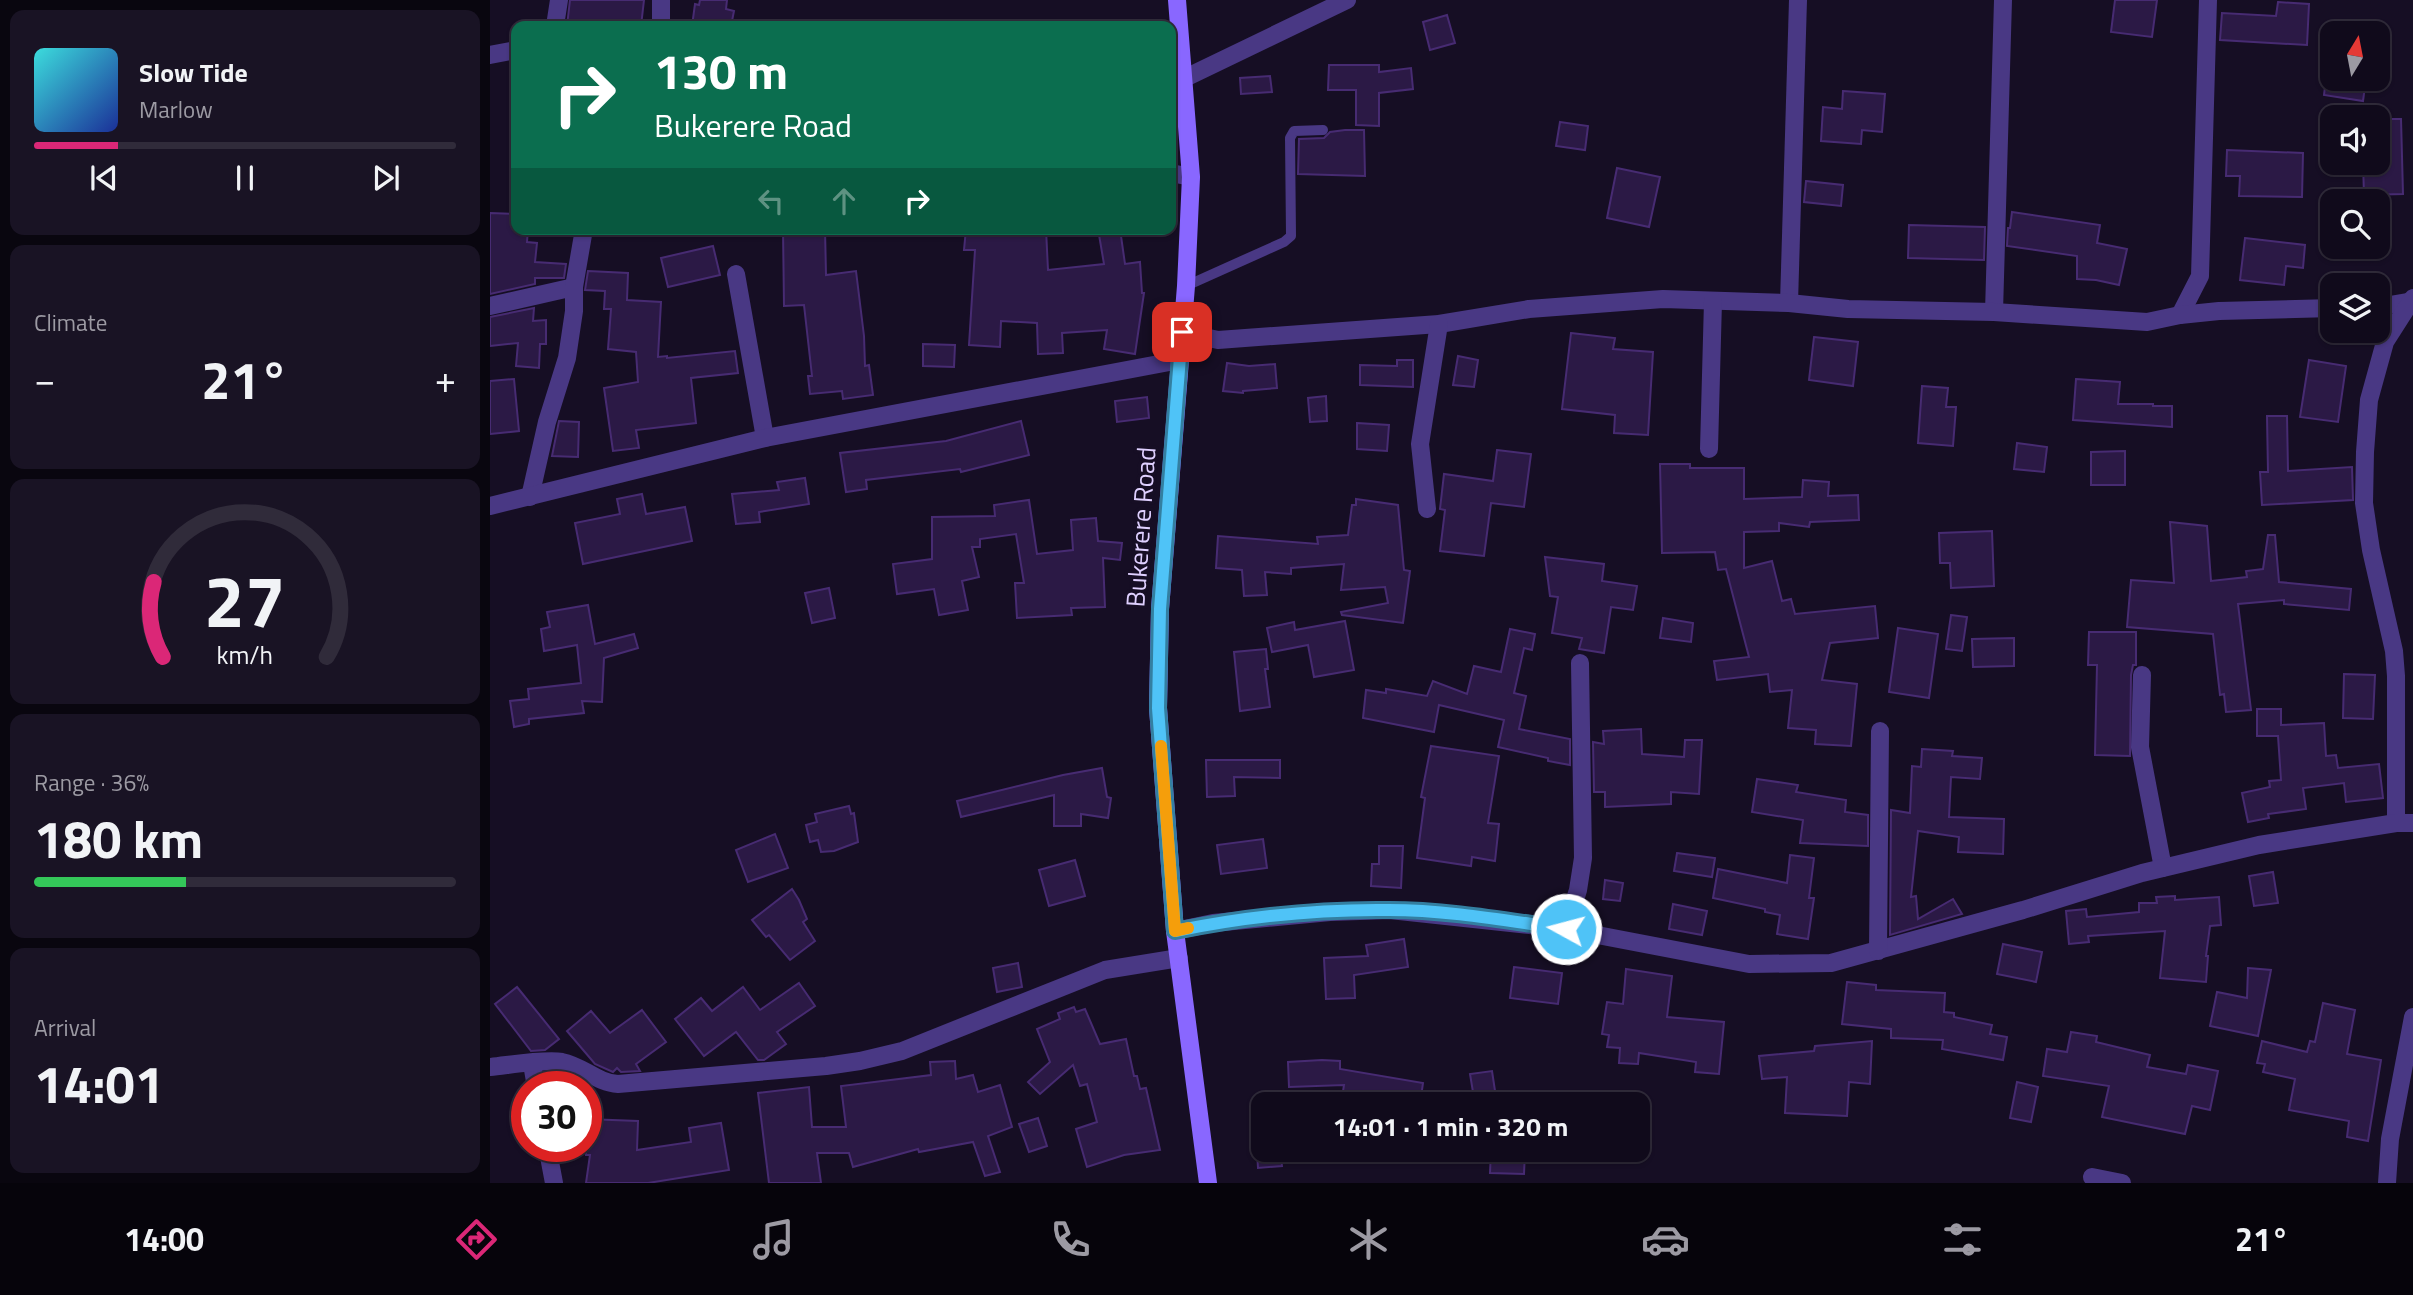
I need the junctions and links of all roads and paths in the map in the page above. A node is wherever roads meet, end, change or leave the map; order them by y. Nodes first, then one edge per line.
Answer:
1 (559, 0) edge
2 (661, 0) edge
3 (1177, 0) edge
4 (1347, 0) edge
5 (1798, 0) edge
6 (2003, 0) edge
7 (2208, 0) edge
8 (556, 21) edge
9 (661, 21) edge
10 (511, 51) edge
11 (490, 55) edge
12 (1182, 79) junction
13 (1323, 130) dead end
14 (1176, 174) edge
15 (1191, 177) junction
16 (583, 235) edge
17 (736, 274) dead end
18 (1186, 286) junction
19 (574, 287) junction
20 (2413, 300) edge
21 (1713, 301) junction
22 (1788, 303) junction
23 (2390, 305) edge
24 (490, 306) edge
25 (2320, 308) edge
26 (1994, 312) junction
27 (2180, 315) junction
28 (1439, 324) junction
29 (1182, 332) junction
30 (1180, 360) junction
31 (765, 439) junction
32 (1709, 449) dead end
33 (530, 497) junction
34 (490, 506) edge
35 (1427, 509) dead end
36 (1580, 663) dead end
37 (2142, 675) dead end
38 (1880, 731) dead end
39 (2404, 823) edge
40 (2164, 868) junction
41 (1566, 929) junction
42 (1175, 931) junction
43 (1878, 951) junction
44 (1179, 958) junction
45 (2413, 1017) edge
46 (2412, 1040) edge
47 (532, 1064) junction
48 (490, 1067) edge
49 (533, 1071) edge
50 (550, 1162) edge
51 (2092, 1177) dead end
52 (554, 1183) edge
53 (1208, 1183) edge
54 (2122, 1183) edge
55 (2387, 1183) edge

1 - 8 street
2 - 9 street
3 - 12 main road, Bukerere Road
4 - 12 street
5 - 22 street
6 - 26 street
7 - 27 street
10 - 11 street
12 - 15 main road, Bukerere Road
13 - 18 lane
14 - 15 street
15 - 18 main road, Bukerere Road
16 - 19 street
17 - 31 street
18 - 29 main road, Bukerere Road
19 - 24 street
19 - 33 street
20 - 23 street
20 - 39 street
21 - 22 street
21 - 28 street
21 - 32 street
22 - 26 street
25 - 27 street
26 - 27 street
28 - 29 street
28 - 35 street
29 - 30 main road, Bukerere Road
30 - 31 street
30 - 42 main road, Bukerere Road
31 - 33 street
33 - 34 street
36 - 41 street
37 - 40 street
38 - 43 street
39 - 40 street
40 - 43 street
41 - 42 street
41 - 43 street
42 - 44 main road, Bukerere Road
44 - 47 street
44 - 53 main road, Bukerere Road
45 - 46 street
46 - 55 street
47 - 48 street
47 - 49 street
50 - 52 street
51 - 54 street

